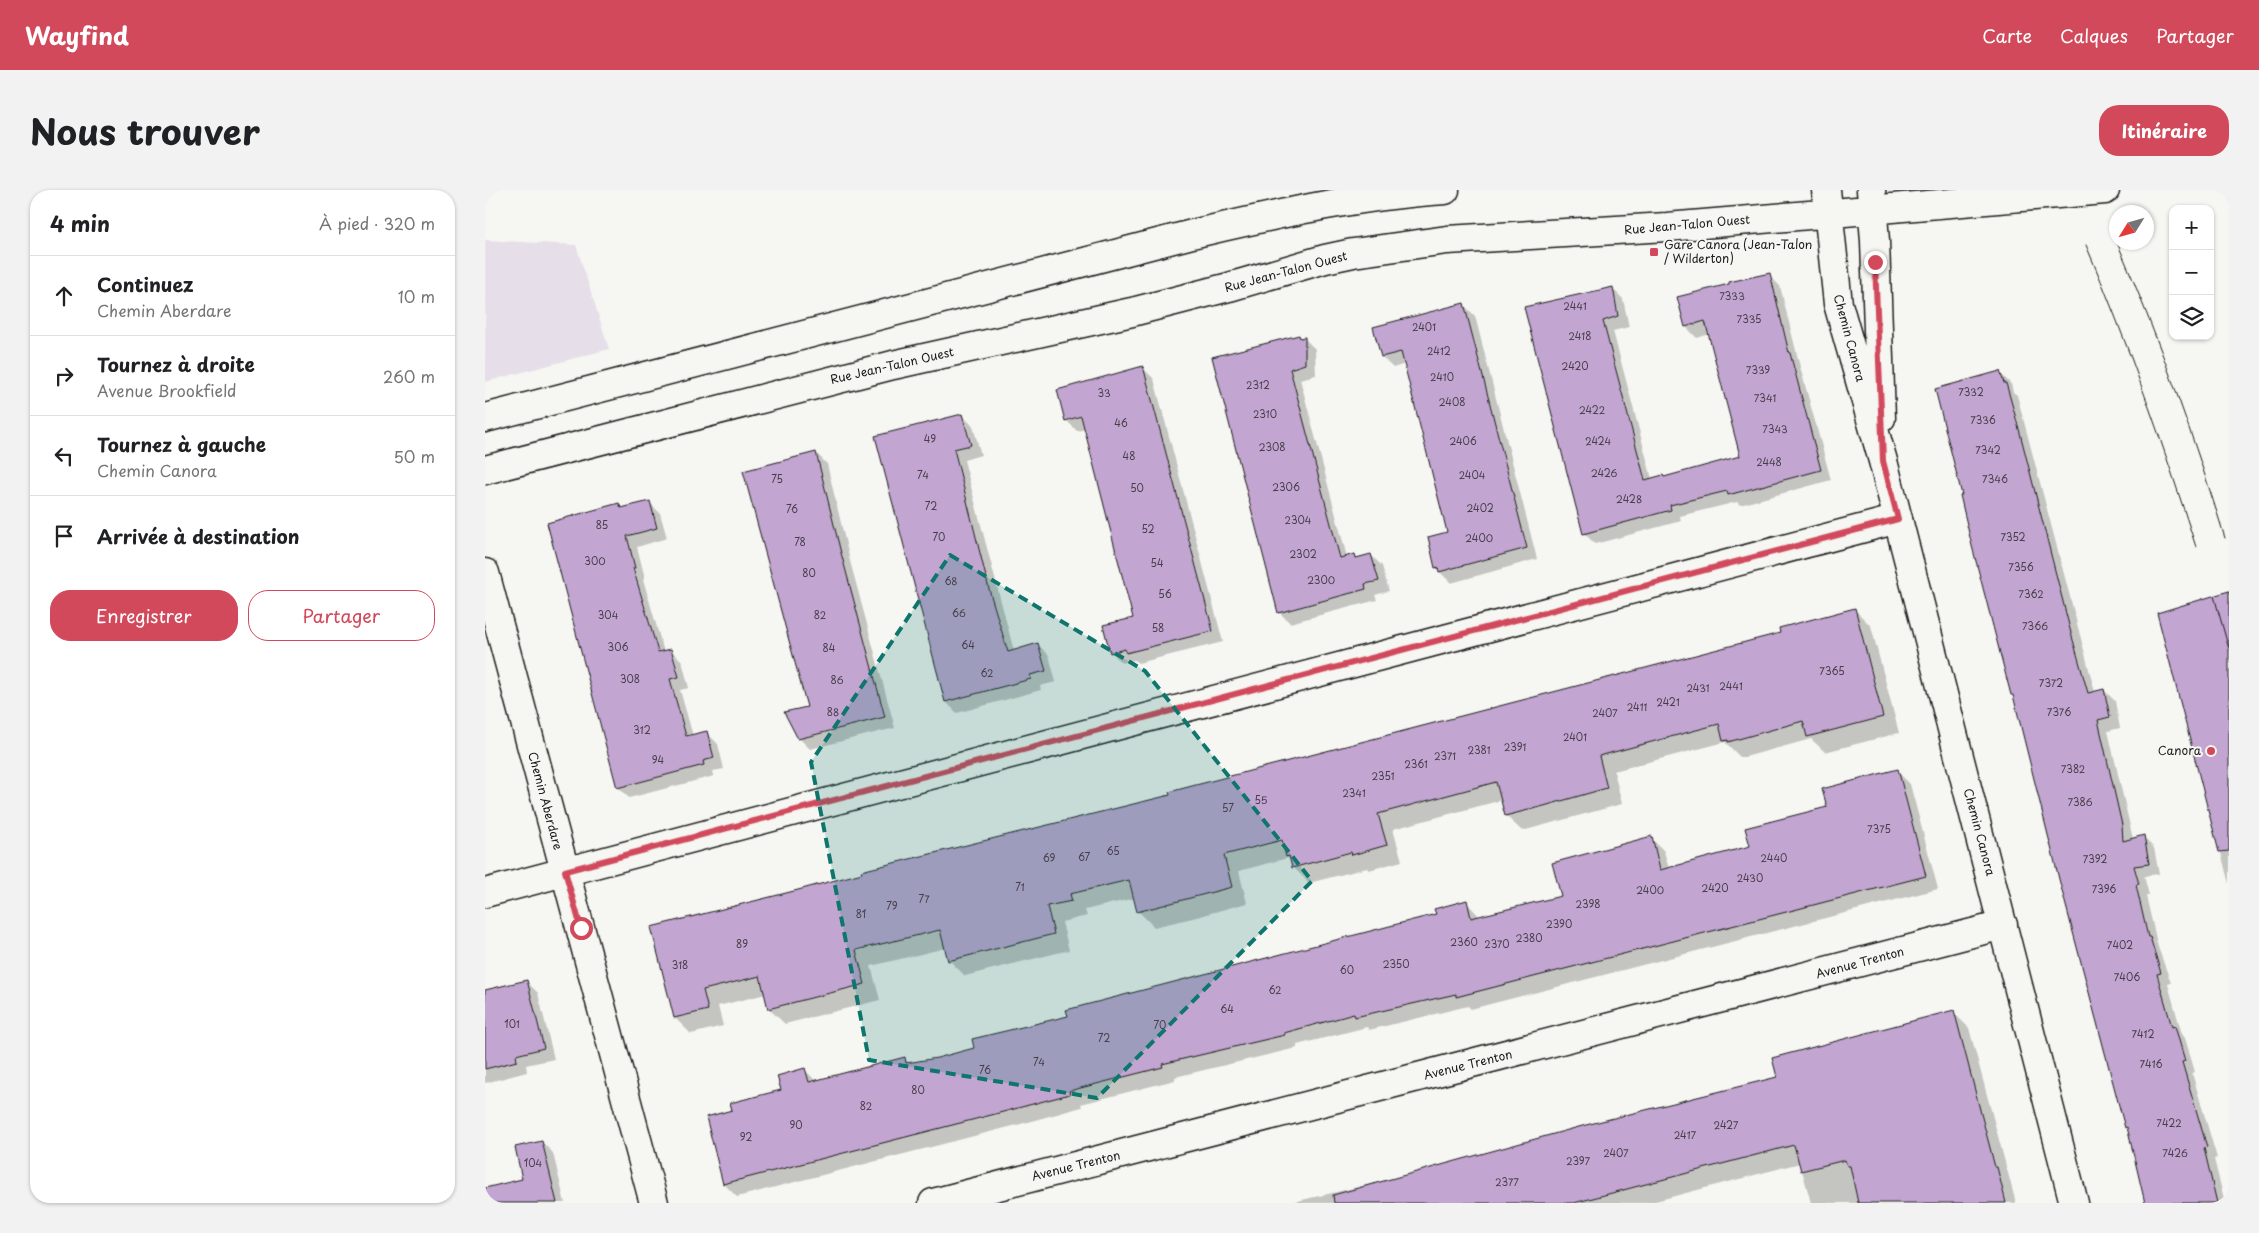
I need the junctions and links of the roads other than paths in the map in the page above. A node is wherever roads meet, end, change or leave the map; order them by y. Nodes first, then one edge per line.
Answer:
1 (1445, 190) edge
2 (2105, 190) edge
3 (1871, 200) edge
4 (1826, 201) edge
5 (485, 418) edge
6 (1883, 461) junction
7 (485, 470) edge
8 (1898, 519) junction
9 (485, 573) edge
10 (565, 871) junction
11 (485, 893) edge
12 (2003, 925) junction
13 (654, 1203) edge
14 (933, 1203) edge
15 (2074, 1203) edge

1 - 5 street
2 - 3 street, Rue Jean-Talon Ouest
3 - 4 street, Rue Jean-Talon Ouest
3 - 6 street, Chemin Canora
4 - 6 street, Chemin Canora
4 - 7 street, Rue Jean-Talon Ouest
6 - 8 street, Chemin Canora
8 - 10 street
8 - 12 street, Chemin Canora
9 - 10 street, Chemin Aberdare
10 - 11 street
10 - 13 street, Chemin Aberdare
12 - 14 street, Avenue Trenton
12 - 15 street, Chemin Canora

